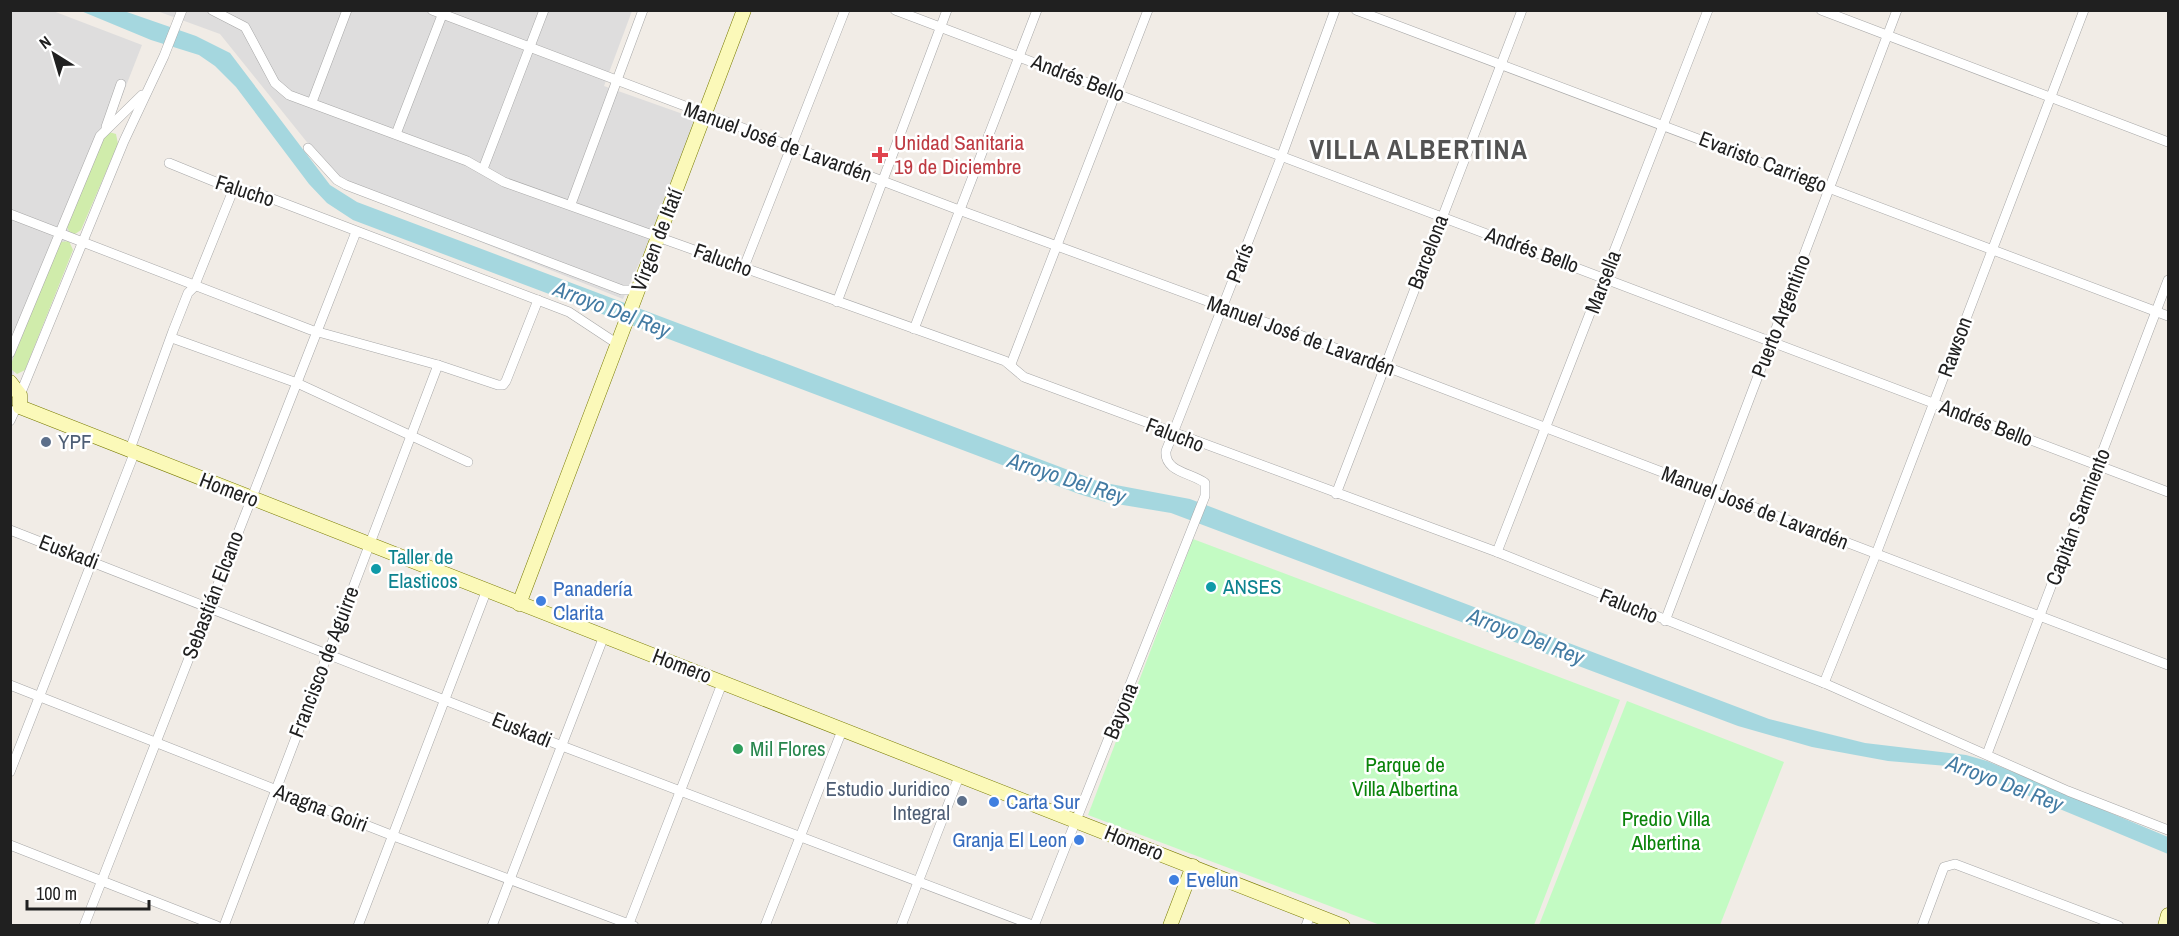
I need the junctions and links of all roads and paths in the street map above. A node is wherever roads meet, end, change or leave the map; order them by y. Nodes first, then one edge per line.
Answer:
1 (212, 10) edge
2 (347, 10) edge
3 (432, 10) edge
4 (544, 10) edge
5 (643, 10) edge
6 (744, 10) edge
7 (844, 10) edge
8 (895, 10) edge
9 (946, 10) edge
10 (1037, 10) edge
11 (1148, 10) edge
12 (1335, 10) edge
13 (1356, 10) edge
14 (1522, 10) edge
15 (1708, 10) edge
16 (1821, 10) edge
17 (1897, 10) edge
18 (2084, 10) edge
19 (443, 13) edge
20 (181, 14) edge
21 (940, 27) junction
22 (1888, 35) junction
23 (529, 49) junction
24 (1019, 56) junction
25 (1502, 65) junction
26 (616, 82) junction
27 (121, 84) dead end
28 (146, 92) junction
29 (1116, 92) junction
30 (2051, 97) junction
31 (312, 102) junction
32 (705, 115) junction
33 (1665, 125) junction
34 (105, 129) junction
35 (396, 134) junction
36 (124, 141) junction
37 (2169, 142) edge
38 (792, 146) junction
39 (308, 148) dead end
40 (1282, 155) junction
41 (169, 163) dead end
42 (483, 169) junction
43 (883, 181) junction
44 (234, 188) junction
45 (1829, 188) junction
46 (571, 204) junction
47 (959, 210) junction
48 (10, 214) edge
49 (1442, 216) junction
50 (59, 232) junction
51 (356, 232) junction
52 (658, 236) junction
53 (83, 243) junction
54 (1057, 246) junction
55 (1991, 249) junction
56 (744, 267) junction
57 (1605, 277) junction
58 (2169, 280) edge
59 (194, 287) junction
60 (636, 295) junction
61 (538, 300) junction
62 (837, 302) junction
63 (1224, 307) junction
64 (2157, 312) junction
65 (2169, 316) edge
66 (914, 328) junction
67 (318, 332) junction
68 (172, 338) junction
69 (621, 341) junction
70 (1771, 342) junction
71 (10, 353) edge
72 (1011, 364) junction
73 (438, 365) junction
74 (1384, 366) junction
75 (10, 382) edge
76 (297, 383) junction
77 (1934, 404) junction
78 (15, 409) edge
79 (1546, 428) junction
80 (1173, 434) junction
81 (411, 435) junction
82 (131, 453) junction
83 (468, 462) dead end
84 (2098, 466) junction
85 (1714, 492) junction
86 (2169, 492) edge
87 (1336, 494) junction
88 (1205, 496) joint
89 (251, 499) junction
90 (10, 530) edge
91 (370, 546) junction
92 (1497, 552) junction
93 (1876, 555) junction
94 (92, 561) junction
95 (486, 592) junction
96 (519, 604) junction
97 (209, 606) junction
98 (2040, 617) junction
99 (1665, 621) junction
100 (604, 636) junction
101 (328, 654) junction
102 (2169, 665) edge
103 (723, 681) junction
104 (1824, 683) junction
105 (10, 685) edge
106 (41, 697) junction
107 (444, 699) junction
108 (843, 728) junction
109 (157, 744) junction
110 (562, 746) junction
111 (1987, 754) junction
112 (10, 772) edge
113 (960, 774) junction
114 (274, 789) junction
115 (680, 789) junction
116 (1077, 820) junction
117 (2169, 830) edge
118 (390, 835) junction
119 (800, 835) junction
120 (10, 845) edge
121 (1193, 866) junction
122 (510, 880) junction
123 (102, 881) junction
124 (918, 881) junction
125 (2169, 915) edge
126 (1308, 919) edge
127 (630, 925) edge
128 (1034, 925) edge
129 (84, 926) edge
130 (217, 926) edge
131 (224, 926) edge
132 (358, 926) edge
133 (492, 926) edge
134 (765, 926) edge
135 (901, 926) edge
136 (1170, 926) edge
137 (1343, 926) edge
138 (1922, 926) edge
139 (2119, 926) edge
140 (2165, 926) edge

1 - 31 street, Falucho
2 - 31 street
3 - 19 street, Manuel José de Lavardén
4 - 23 street
5 - 26 street
6 - 32 main road, Virgen de Itatí
7 - 38 street
8 - 21 street, Andrés Bello
9 - 21 street
10 - 24 street
11 - 29 street
12 - 40 street, París
13 - 25 street, Evaristo Carriego
14 - 25 street, Barcelona
15 - 33 street, Marsella
16 - 22 street
17 - 22 street, Puerto Argentino
18 - 30 street, Rawson
19 - 23 street, Manuel José de Lavardén
19 - 35 street
20 - 28 street
21 - 24 street, Andrés Bello
21 - 43 street
22 - 30 street
22 - 45 street, Puerto Argentino
23 - 26 street, Manuel José de Lavardén
23 - 42 street
24 - 29 street, Andrés Bello
24 - 47 street
25 - 33 street, Evaristo Carriego
25 - 49 street, Barcelona
26 - 32 street, Manuel José de Lavardén
26 - 46 street
27 - 34 street
28 - 34 street
28 - 36 street
29 - 40 street, Andrés Bello
29 - 54 street
30 - 37 street
30 - 55 street, Rawson
31 - 35 street, Falucho
32 - 38 street, Manuel José de Lavardén
32 - 52 main road, Virgen de Itatí
33 - 45 street, Evaristo Carriego
33 - 57 street, Marsella
34 - 36 street
34 - 50 street
35 - 42 street, Falucho
36 - 53 street
38 - 43 street, Manuel José de Lavardén
38 - 56 street
39 - 60 street
40 - 49 street, Andrés Bello
40 - 63 street, París
41 - 44 street, Falucho
42 - 46 street, Falucho
43 - 47 street, Manuel José de Lavardén
43 - 62 street
44 - 51 street, Falucho
44 - 59 street
45 - 55 street, Evaristo Carriego
45 - 70 street, Puerto Argentino
46 - 52 street, Falucho
47 - 54 street, Manuel José de Lavardén
47 - 66 street
48 - 50 street
49 - 57 street, Andrés Bello
49 - 74 street, Barcelona
50 - 53 street
50 - 71 street
51 - 61 street, Falucho
51 - 67 street, Sebastián Elcano
52 - 56 street, Falucho
52 - 60 main road, Virgen de Itatí
53 - 59 street
53 - 78 street
54 - 63 street, Manuel José de Lavardén
54 - 72 street
55 - 64 street, Evaristo Carriego
55 - 77 street, Rawson
56 - 62 street, Falucho
57 - 70 street, Andrés Bello
57 - 79 street, Marsella
58 - 64 street, Capitán Sarmiento
59 - 67 street
59 - 68 street
60 - 69 main road, Virgen de Itatí
61 - 69 street, Falucho
61 - 73 street
62 - 66 street, Falucho
63 - 74 street, Manuel José de Lavardén
63 - 80 street, París
64 - 65 street, Evaristo Carriego
64 - 84 street, Capitán Sarmiento
66 - 72 street, Falucho
67 - 73 street
67 - 76 street, Sebastián Elcano
68 - 76 street
68 - 82 street
69 - 96 main road, Virgen de Itatí
70 - 77 street, Andrés Bello
70 - 85 street, Puerto Argentino
72 - 80 street, Falucho
73 - 81 street, Francisco de Aguirre
74 - 79 street, Manuel José de Lavardén
74 - 87 street, Barcelona
75 - 78 main road
76 - 81 street
76 - 89 street, Sebastián Elcano
77 - 84 street, Andrés Bello
77 - 93 street, Rawson
78 - 82 main road, Homero
79 - 85 street, Manuel José de Lavardén
79 - 92 street, Marsella
80 - 87 street, Falucho
80 - 88 street, París
81 - 83 street
81 - 91 street, Francisco de Aguirre
82 - 89 main road, Homero
82 - 94 street
84 - 86 street, Andrés Bello
84 - 98 street, Capitán Sarmiento
85 - 93 street, Manuel José de Lavardén
85 - 99 street, Puerto Argentino
87 - 92 street, Falucho
88 - 116 street, Bayona
89 - 91 main road, Homero
89 - 97 street, Sebastián Elcano
90 - 94 street, Euskadi
91 - 95 main road, Homero
91 - 101 street, Francisco de Aguirre
92 - 99 street, Falucho
93 - 98 street, Manuel José de Lavardén
93 - 104 street, Rawson
94 - 97 street, Euskadi
94 - 106 street
95 - 96 main road, Homero
95 - 107 street
96 - 100 main road, Homero
97 - 101 street, Euskadi
97 - 109 street, Sebastián Elcano
98 - 102 street, Manuel José de Lavardén
98 - 111 street, Capitán Sarmiento
99 - 104 street, Falucho
100 - 103 main road, Homero
100 - 110 street
101 - 107 street, Euskadi
101 - 114 street, Francisco de Aguirre
103 - 108 main road, Homero
103 - 115 street
104 - 111 street, Falucho
105 - 106 street, Aragna Goiri
106 - 109 street, Aragna Goiri
106 - 112 street
107 - 110 street, Euskadi
107 - 118 street
108 - 113 main road, Homero
108 - 119 street
109 - 114 street, Aragna Goiri
109 - 123 street, Sebastián Elcano
110 - 115 street, Euskadi
110 - 122 street
111 - 117 street, Falucho
113 - 116 main road, Homero
113 - 124 street
114 - 118 street, Aragna Goiri
114 - 131 street, Francisco de Aguirre
115 - 119 street, Euskadi
115 - 127 street
116 - 121 main road, Homero
116 - 128 street, Bayona
118 - 122 street, Aragna Goiri
118 - 132 street
119 - 124 street, Euskadi
119 - 134 street
120 - 123 street
121 - 126 main road, Homero
121 - 136 main road
122 - 127 street, Aragna Goiri
122 - 133 street
123 - 129 street, Sebastián Elcano
123 - 130 street
124 - 128 street, Euskadi
124 - 135 street
125 - 140 main road
126 - 137 main road, Homero
138 - 139 street

